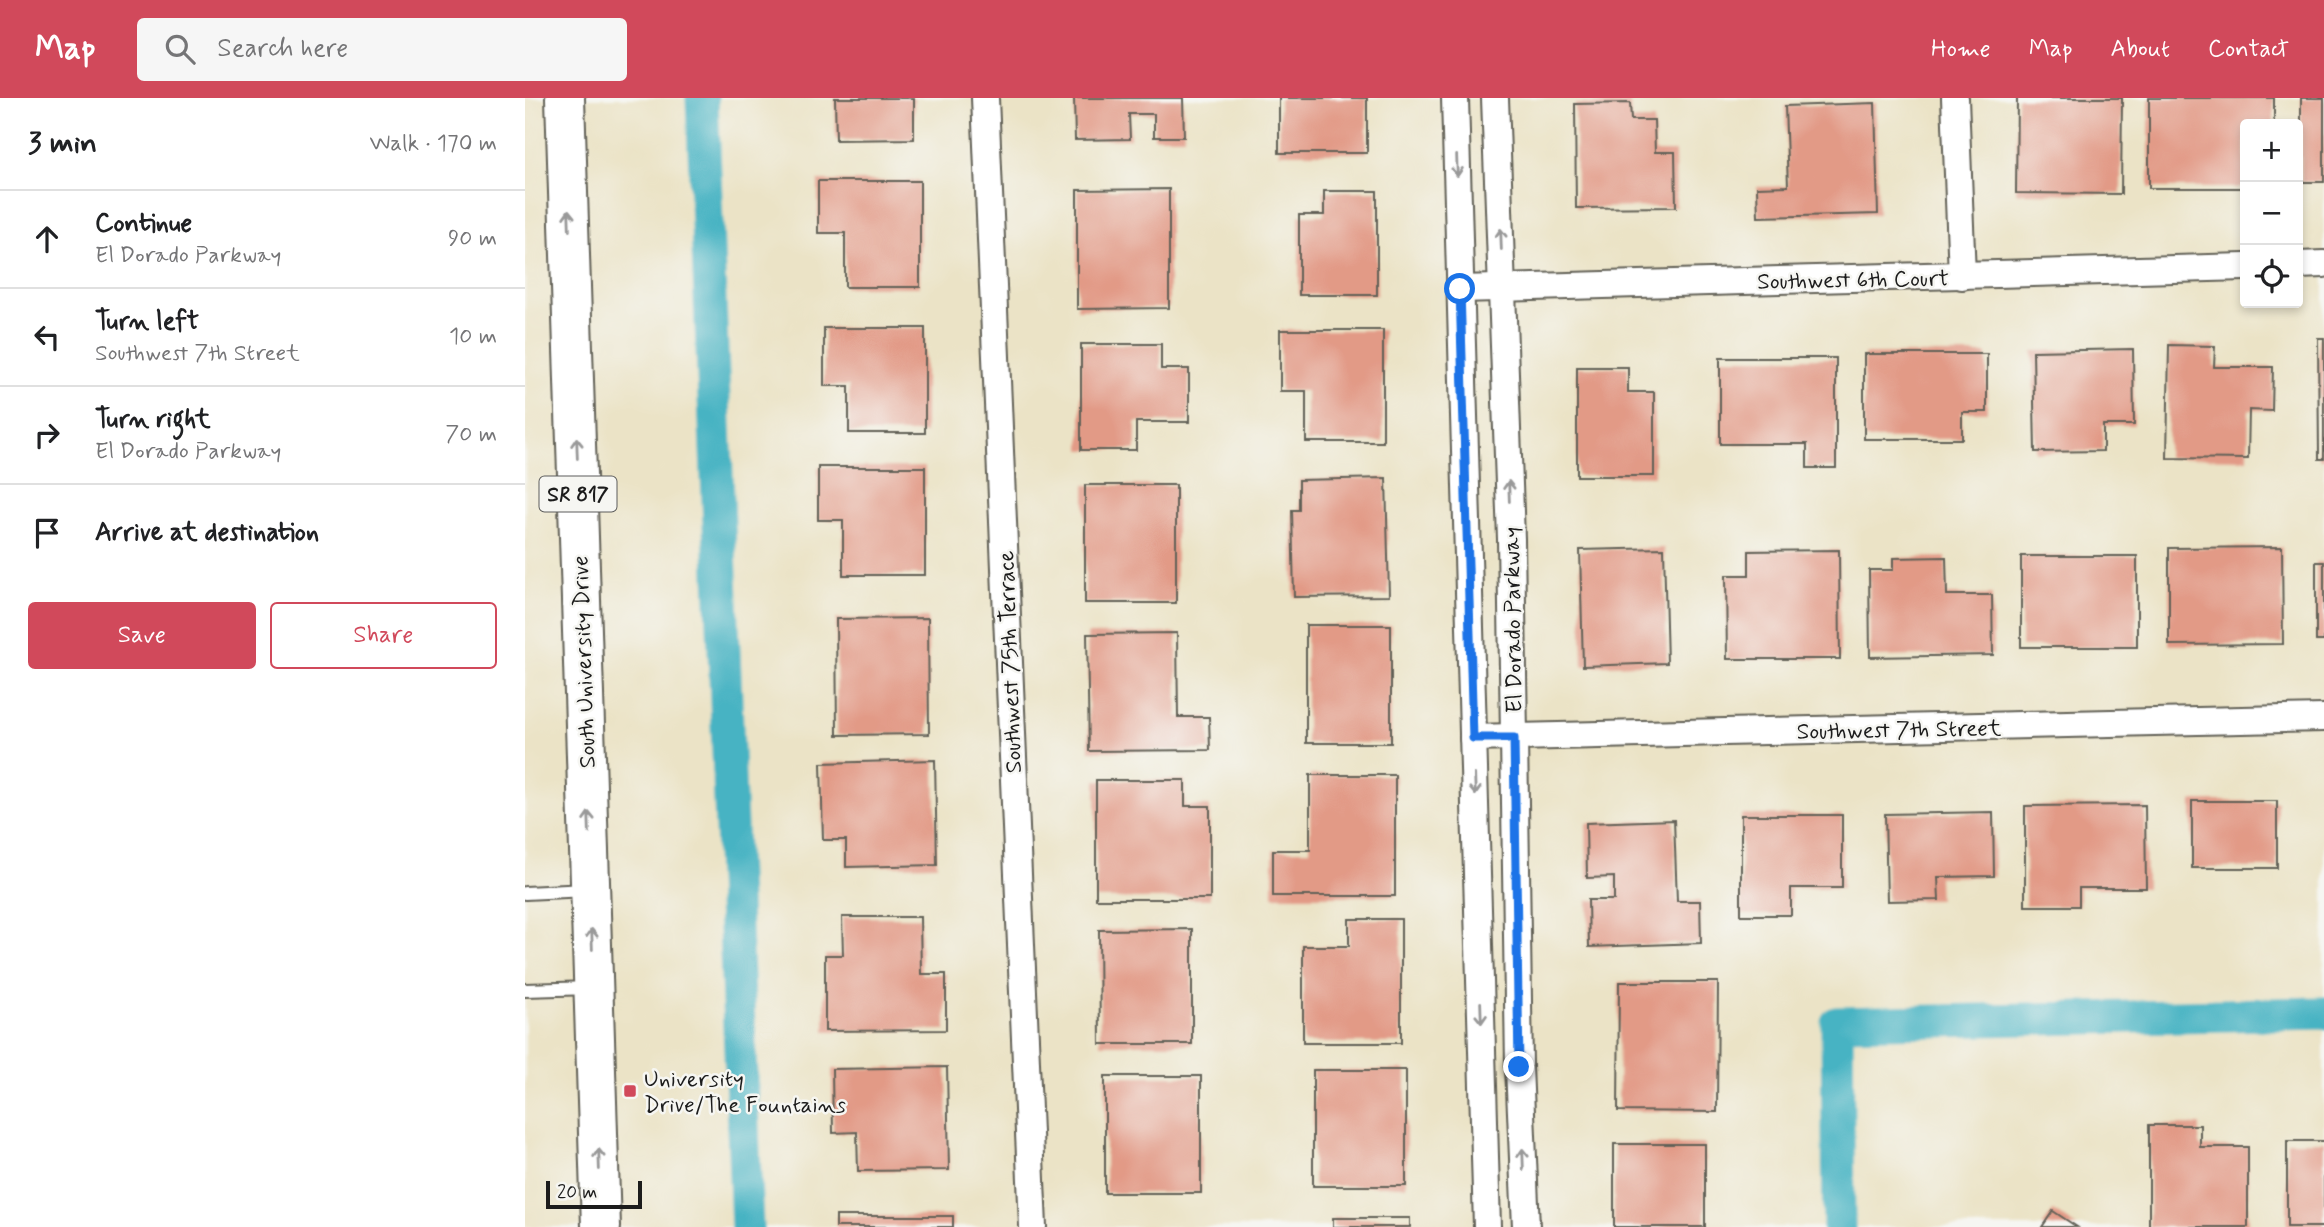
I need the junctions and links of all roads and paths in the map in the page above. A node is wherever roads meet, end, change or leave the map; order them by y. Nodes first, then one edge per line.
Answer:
1 (565, 98) edge
2 (985, 98) edge
3 (1455, 98) edge
4 (1495, 98) edge
5 (1955, 98) edge
6 (2324, 264) edge
7 (2303, 265) edge
8 (2240, 267) edge
9 (1962, 276) junction
10 (1501, 288) junction
11 (1460, 289) junction
12 (2324, 718) edge
13 (1473, 738) junction
14 (1514, 738) junction
15 (591, 890) junction
16 (525, 892) edge
17 (594, 988) junction
18 (525, 990) edge
19 (601, 1227) edge
20 (1033, 1227) edge
21 (1487, 1227) edge
22 (1526, 1227) edge

15 -> 1 main road, South University Drive / SR 817
2 - 20 street, Southwest 75th Terrace
3 -> 11 street, El Dorado Parkway
10 -> 4 street, El Dorado Parkway
5 - 9 street
6 - 7 street
8 - 9 street, Southwest 6th Court
9 - 10 street, Southwest 6th Court
10 - 11 street, Southwest 6th Court
14 -> 10 street, El Dorado Parkway
11 - 13 street, El Dorado Parkway
12 - 14 street, Southwest 7th Street
13 - 14 street, Southwest 7th Street
13 -> 21 street, El Dorado Parkway
22 -> 14 street, El Dorado Parkway
15 - 16 lane
17 -> 15 main road, South University Drive / SR 817
17 - 18 lane
19 -> 17 main road, South University Drive / SR 817

